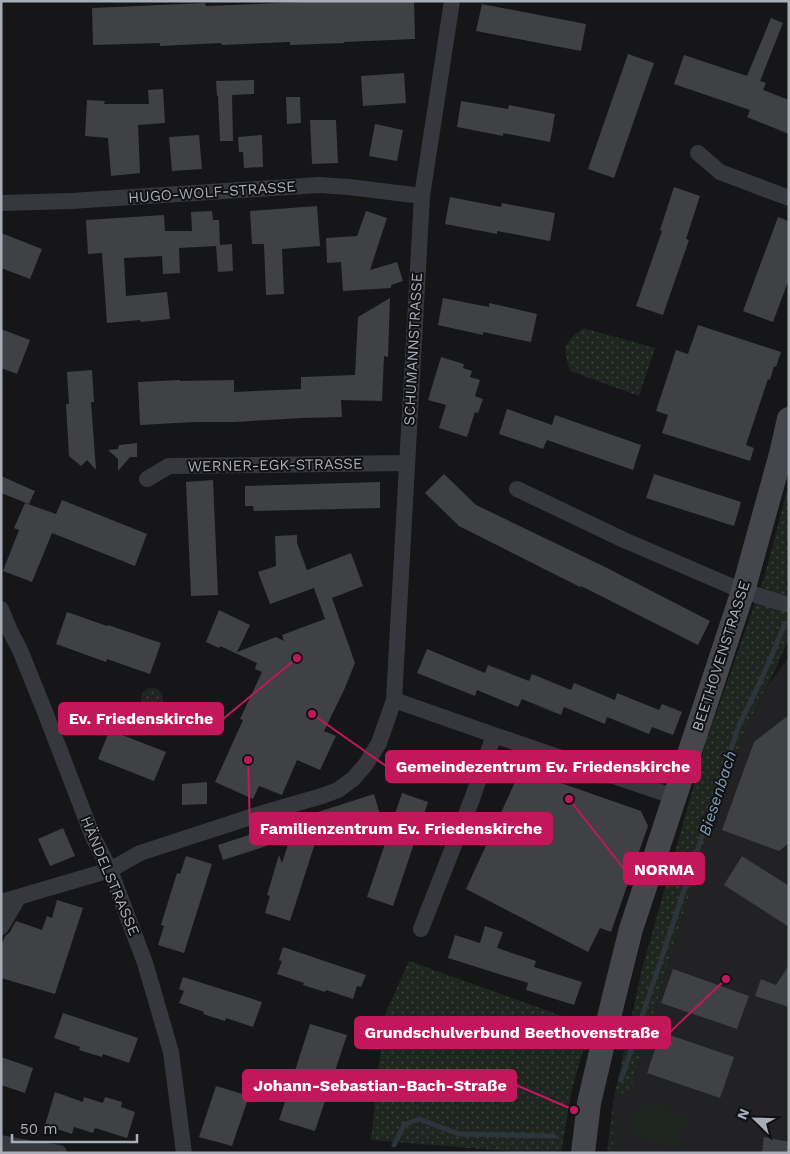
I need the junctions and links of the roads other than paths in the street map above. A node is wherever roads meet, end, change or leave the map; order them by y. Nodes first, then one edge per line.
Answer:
1 (452, 1) edge
2 (698, 153) dead end
3 (422, 196) junction
4 (789, 198) edge
5 (1, 204) edge
6 (789, 419) edge
7 (407, 462) junction
8 (147, 479) dead end
9 (517, 489) dead end
10 (743, 592) junction
11 (789, 605) edge
12 (1, 609) edge
13 (394, 700) junction
14 (494, 735) junction
15 (675, 797) junction
16 (110, 870) junction
17 (18, 898) junction
18 (1, 902) edge
19 (1, 927) edge
20 (421, 929) dead end
21 (1, 1143) edge
22 (58, 1153) edge
23 (184, 1153) edge
24 (583, 1153) edge

1 - 3 street, SCHUMANNSTRASSE
2 - 4 street
3 - 5 street, HUGO-WOLF-STRASSE
3 - 7 street, SCHUMANNSTRASSE
6 - 10 street, BEETHOVENSTRASSE
7 - 8 street, WERNER-EGK-STRASSE
7 - 13 street, SCHUMANNSTRASSE
9 - 10 street
10 - 11 street
10 - 15 street, BEETHOVENSTRASSE
12 - 16 street, HÄNDELSTRASSE
13 - 14 street
13 - 16 street, SCHUMANNSTRASSE
14 - 15 street
14 - 20 street
15 - 24 street, BEETHOVENSTRASSE
16 - 17 street, SCHUMANNSTRASSE
16 - 23 street, HÄNDELSTRASSE
17 - 18 street, SCHUMANNSTRASSE
17 - 19 street
21 - 22 street

